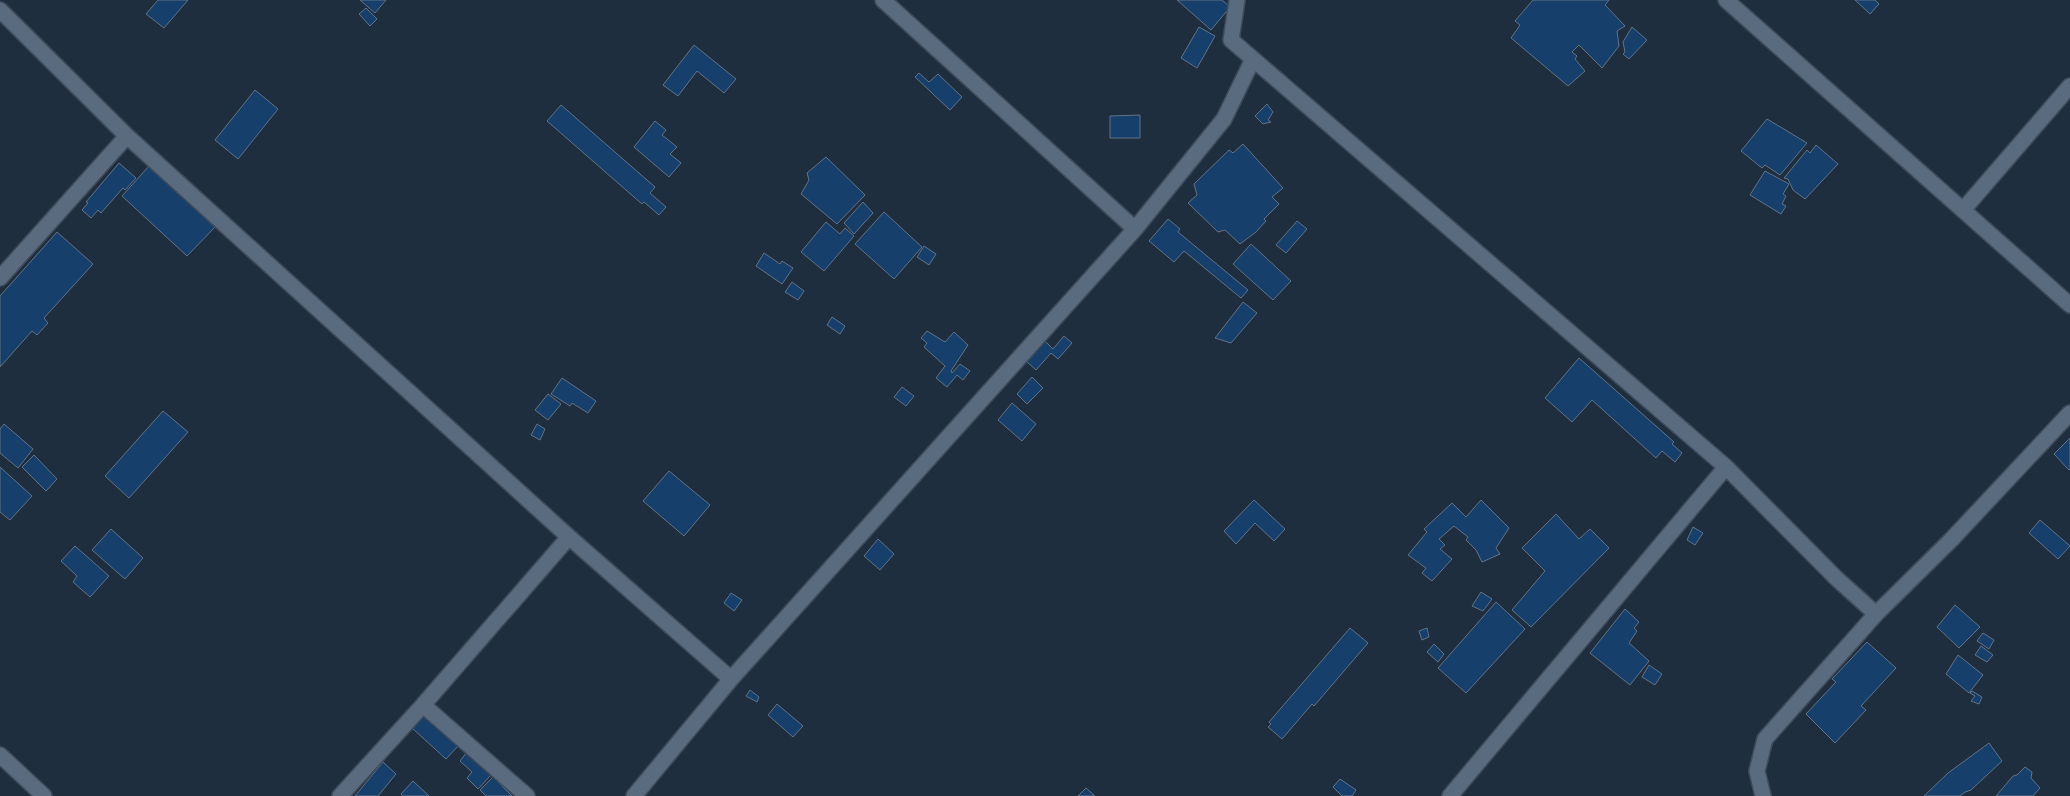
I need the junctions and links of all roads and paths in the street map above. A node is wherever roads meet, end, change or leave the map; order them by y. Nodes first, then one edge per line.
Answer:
1 (883, 0) edge
2 (1237, 0) edge
3 (1726, 0) edge
4 (0, 10) edge
5 (1253, 59) junction
6 (2070, 86) edge
7 (127, 136) junction
8 (1963, 210) junction
9 (1134, 229) junction
10 (0, 278) edge
11 (2070, 304) edge
12 (2070, 413) edge
13 (1726, 467) junction
14 (568, 537) junction
15 (1876, 614) junction
16 (731, 679) junction
17 (423, 705) junction
18 (0, 756) edge
19 (44, 796) edge
20 (340, 796) edge
21 (527, 796) edge
22 (634, 796) edge
23 (1450, 796) edge
24 (1763, 796) edge

1 - 9 street
2 - 5 street
3 - 8 street
4 - 7 street
5 - 9 street
5 - 13 street
6 - 8 street
7 - 10 street
7 - 14 street
8 - 11 street
9 - 16 street
12 - 15 street
13 - 15 street
13 - 23 street
14 - 16 street
14 - 17 street
15 - 24 street
16 - 22 street
17 - 20 street
17 - 21 street
18 - 19 street

